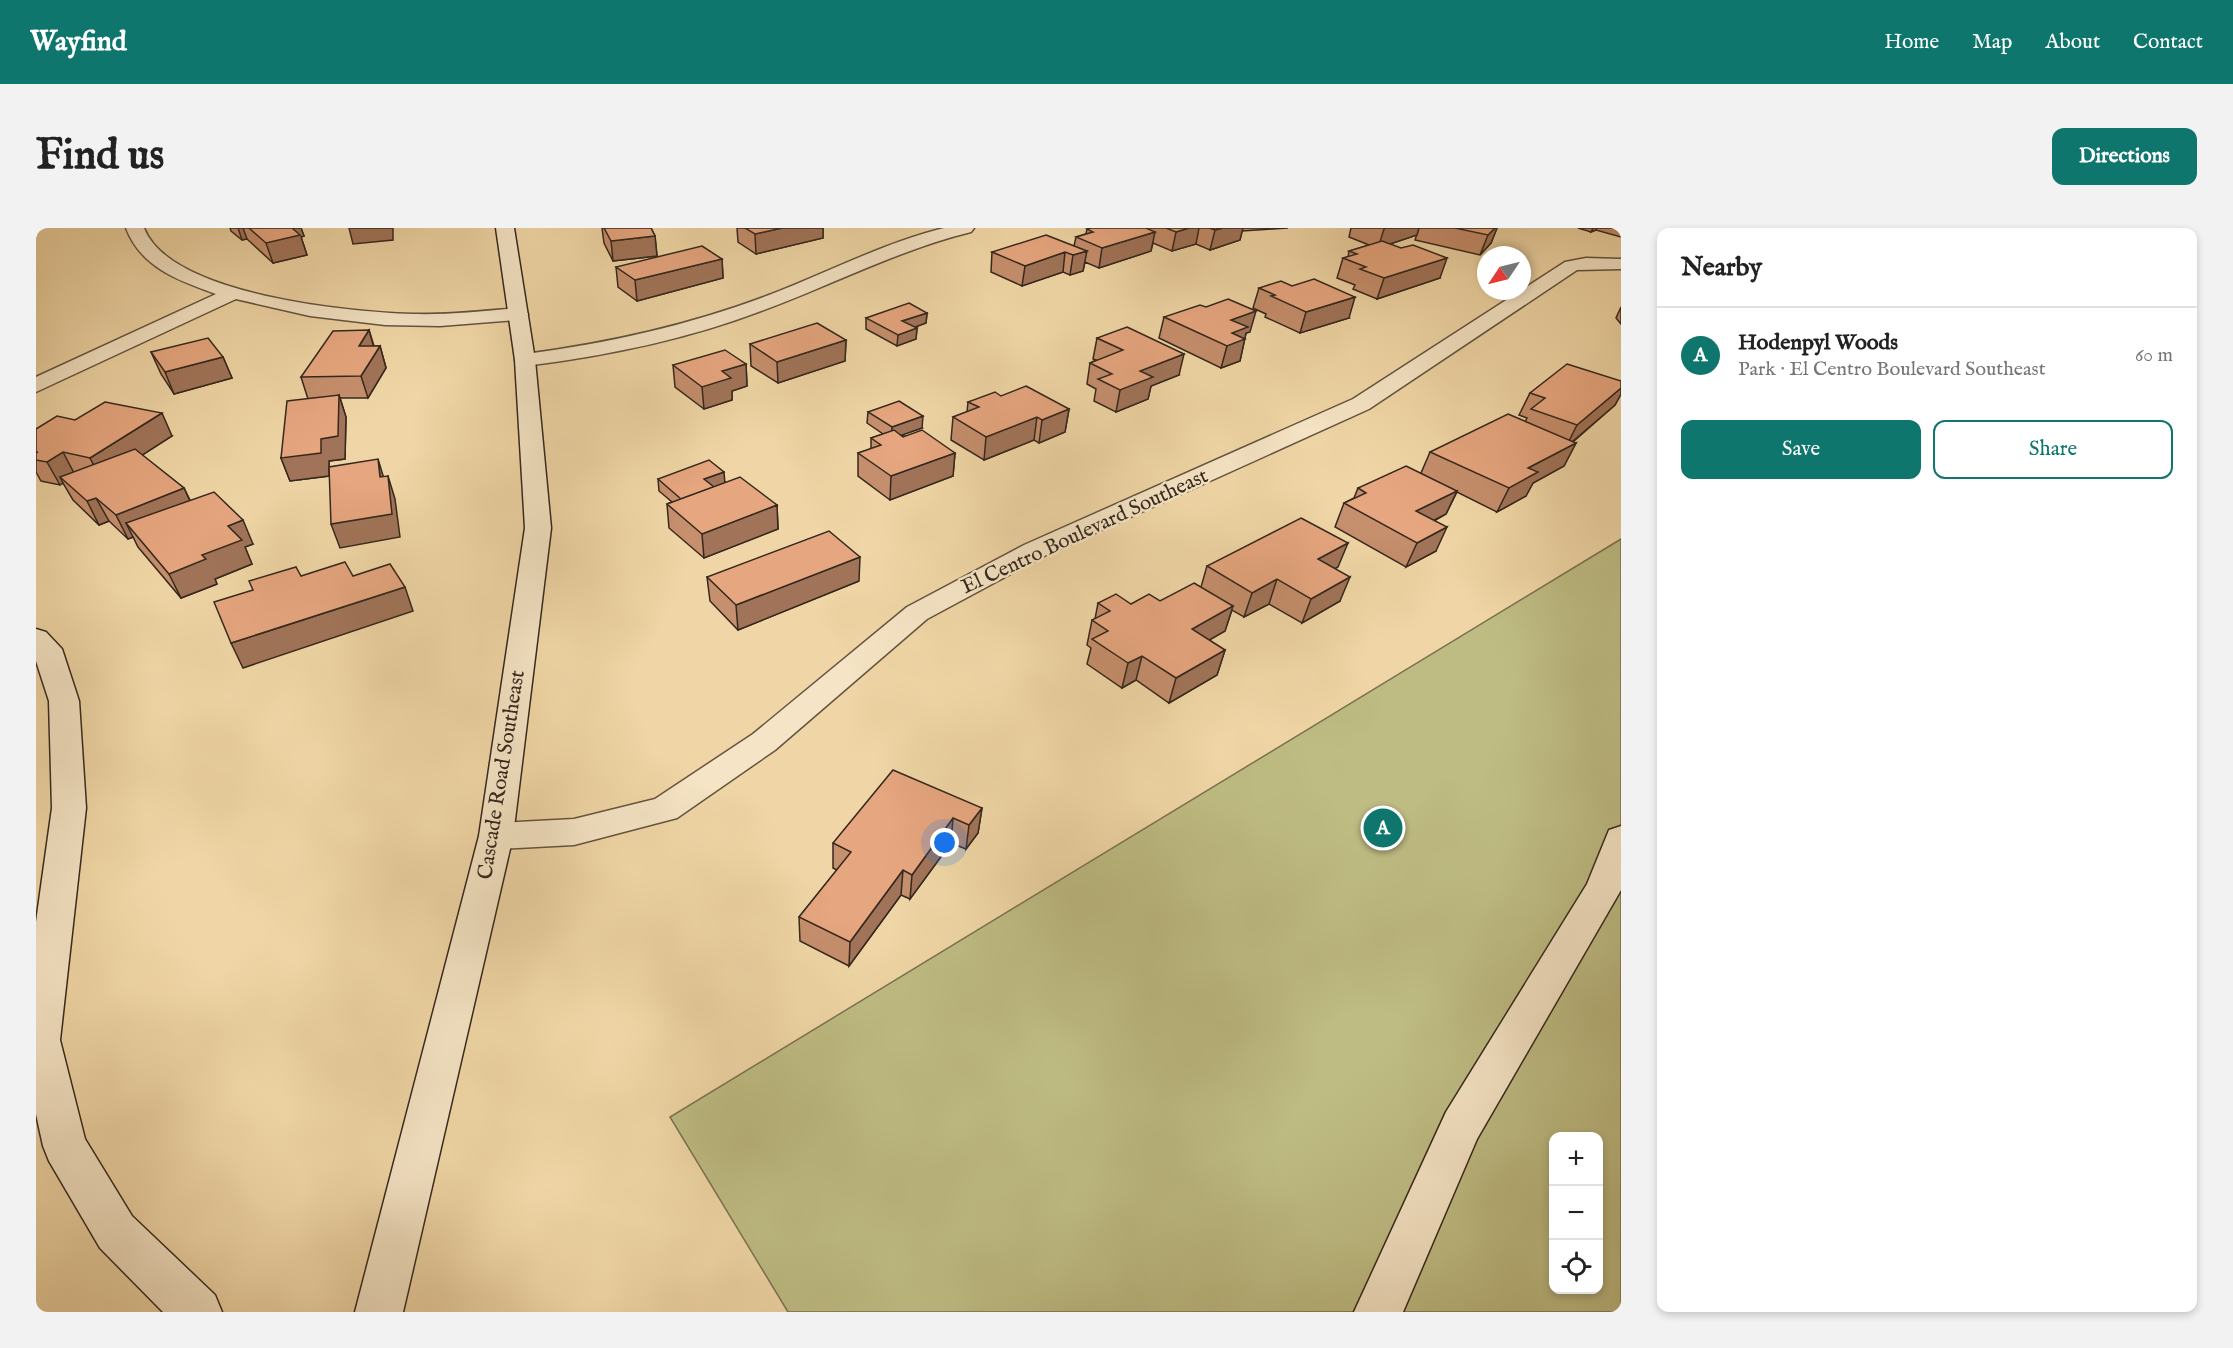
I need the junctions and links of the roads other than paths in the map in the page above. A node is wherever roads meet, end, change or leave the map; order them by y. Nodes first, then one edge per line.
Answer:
1 (135, 228) edge
2 (505, 228) edge
3 (954, 229) edge
4 (1621, 264) edge
5 (232, 294) junction
6 (518, 314) junction
7 (525, 360) junction
8 (36, 386) edge
9 (36, 638) edge
10 (496, 836) junction
11 (1621, 838) edge
12 (198, 1312) edge
13 (379, 1312) edge
14 (1378, 1312) edge

1 - 5 street
2 - 6 street, Cascade Road Southeast
3 - 7 street
4 - 10 street, El Centro Boulevard Southeast
5 - 6 street
5 - 8 street
6 - 7 street, Cascade Road Southeast
7 - 10 street, Cascade Road Southeast
9 - 12 street
10 - 13 street, Cascade Road Southeast
11 - 14 street

